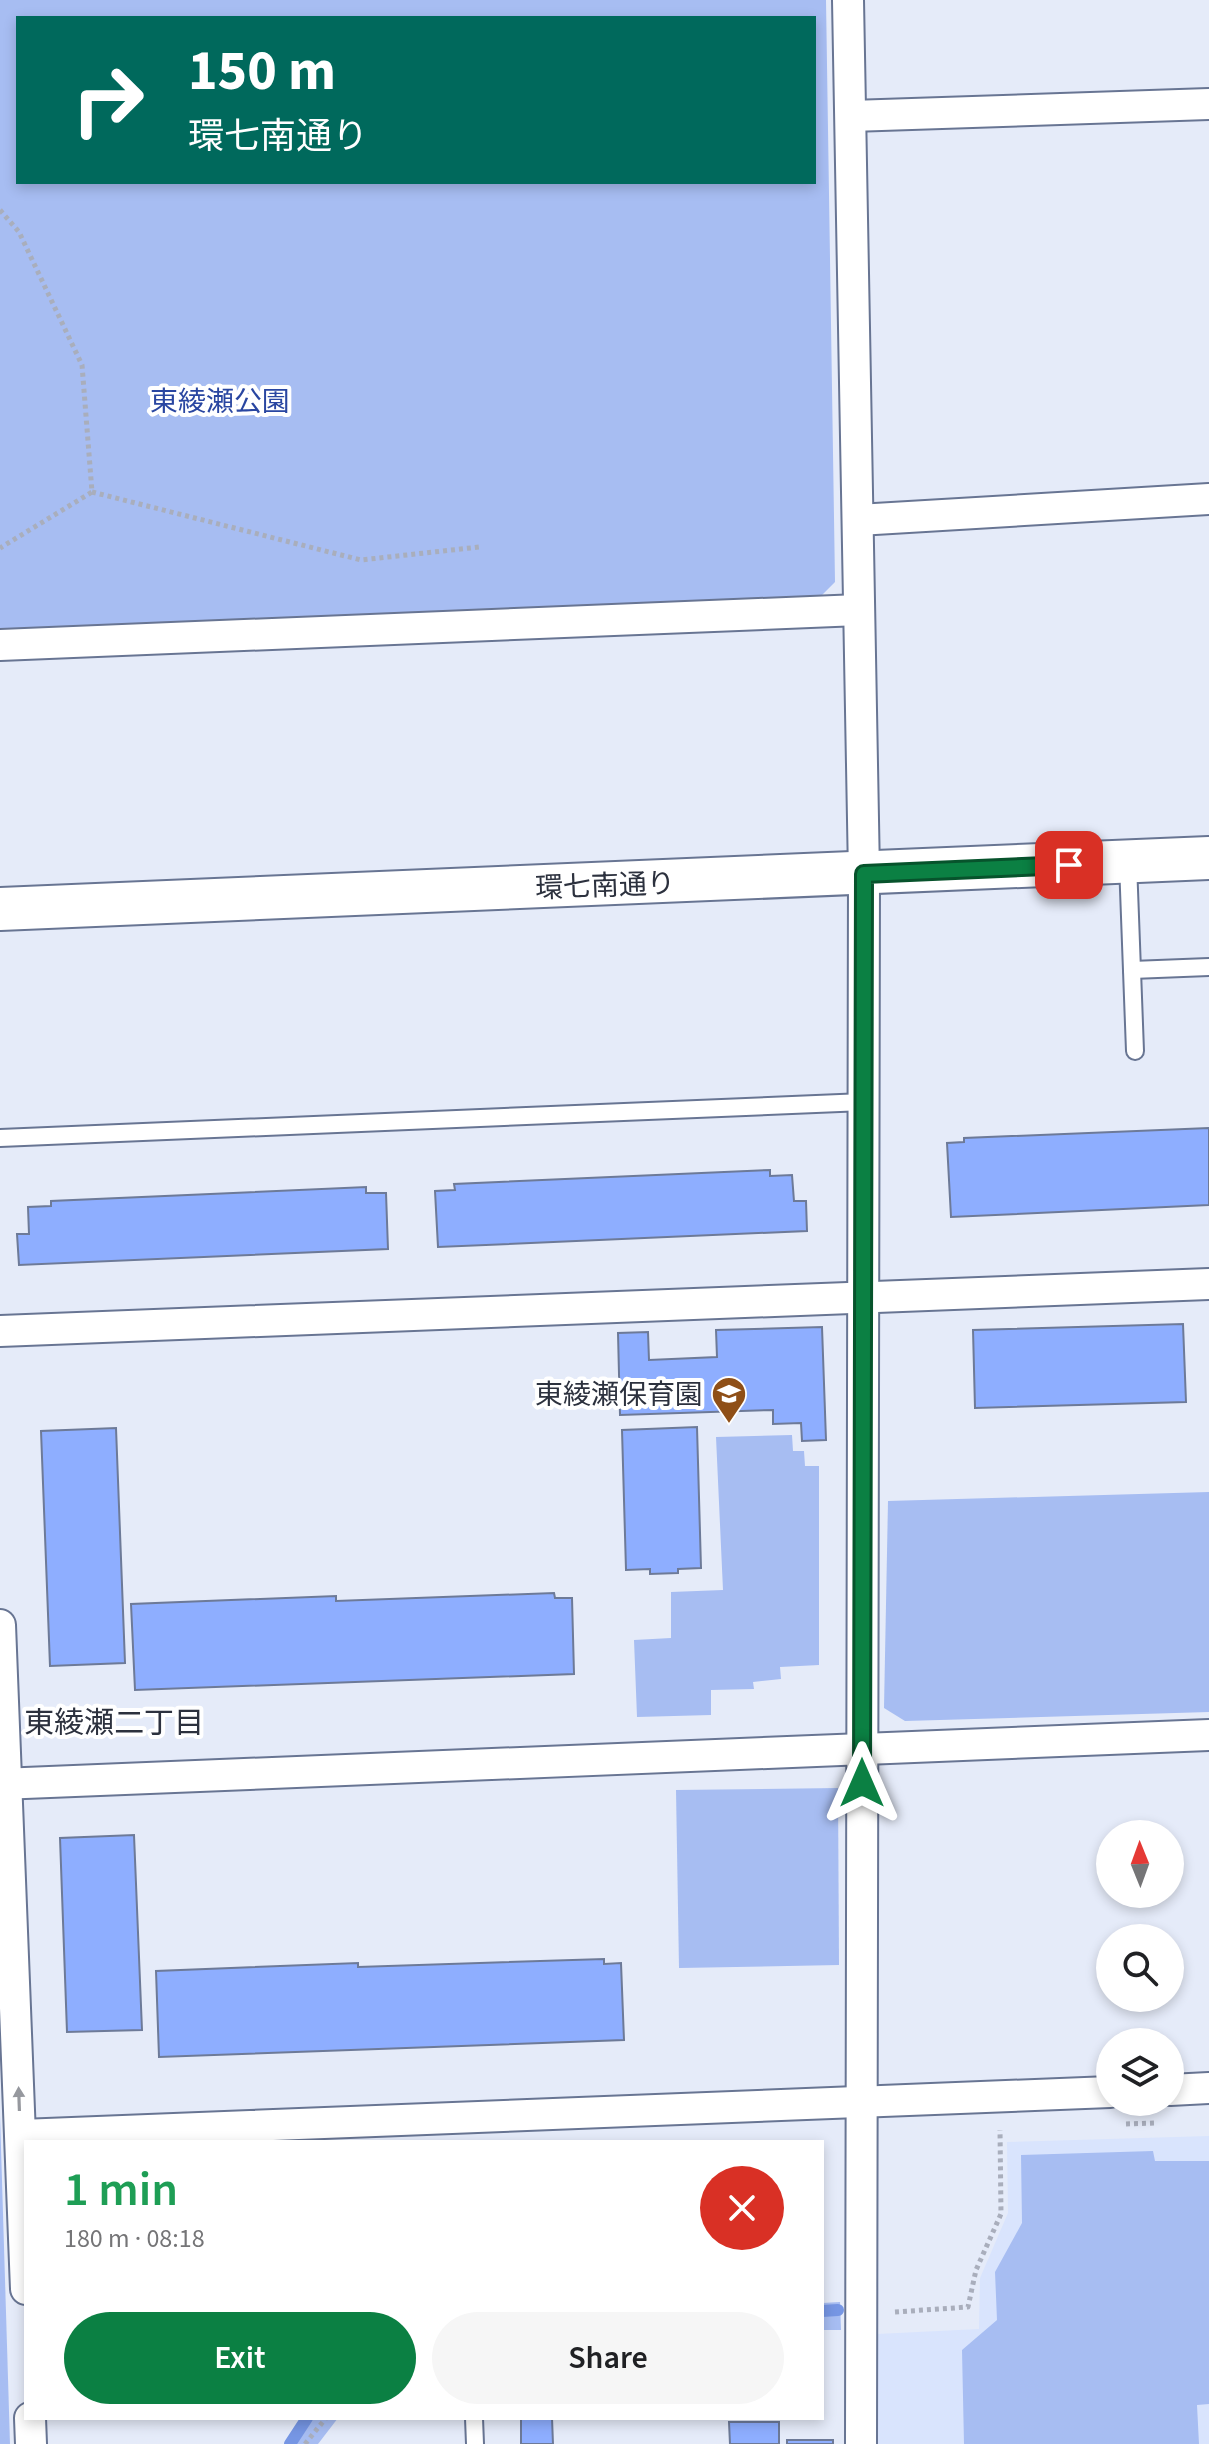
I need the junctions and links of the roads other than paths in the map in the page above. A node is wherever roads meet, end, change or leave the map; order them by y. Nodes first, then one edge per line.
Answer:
1 (848, 0) edge
2 (1209, 104) edge
3 (851, 116) junction
4 (1209, 499) edge
5 (858, 520) junction
6 (859, 610) junction
7 (0, 645) edge
8 (1209, 858) edge
9 (1128, 862) junction
10 (864, 874) junction
11 (0, 909) edge
12 (1209, 967) edge
13 (1132, 970) junction
14 (1135, 1051) dead end
15 (864, 1102) junction
16 (0, 1138) edge
17 (1209, 1284) edge
18 (864, 1297) junction
19 (0, 1331) edge
20 (0, 1625) edge
21 (1209, 1735) edge
22 (863, 1751) junction
23 (4, 1784) edge
24 (1209, 2088) edge
25 (1184, 2089) edge
26 (1096, 2093) edge
27 (860, 2101) junction
28 (21, 2135) junction
29 (24, 2227) edge
30 (30, 2420) edge
31 (474, 2420) edge
32 (31, 2444) edge
33 (475, 2444) edge
34 (861, 2444) edge

1 - 3 street
2 - 3 street
3 - 5 street
4 - 5 street
5 - 6 street
6 - 7 street
6 - 10 street
8 - 9 street, 環七南通り
9 - 10 street, 環七南通り
9 - 13 lane
10 - 11 street, 環七南通り
10 - 15 street
12 - 13 lane
13 - 14 lane
15 - 16 lane
15 - 18 street
17 - 18 street
18 - 19 street
18 - 22 street
20 - 23 street
21 - 22 street
22 - 23 street
22 - 27 street
28 -> 23 street
24 - 25 street
26 - 27 street
27 - 28 street
27 - 34 street
28 - 29 street
30 - 32 street
31 - 33 lane

